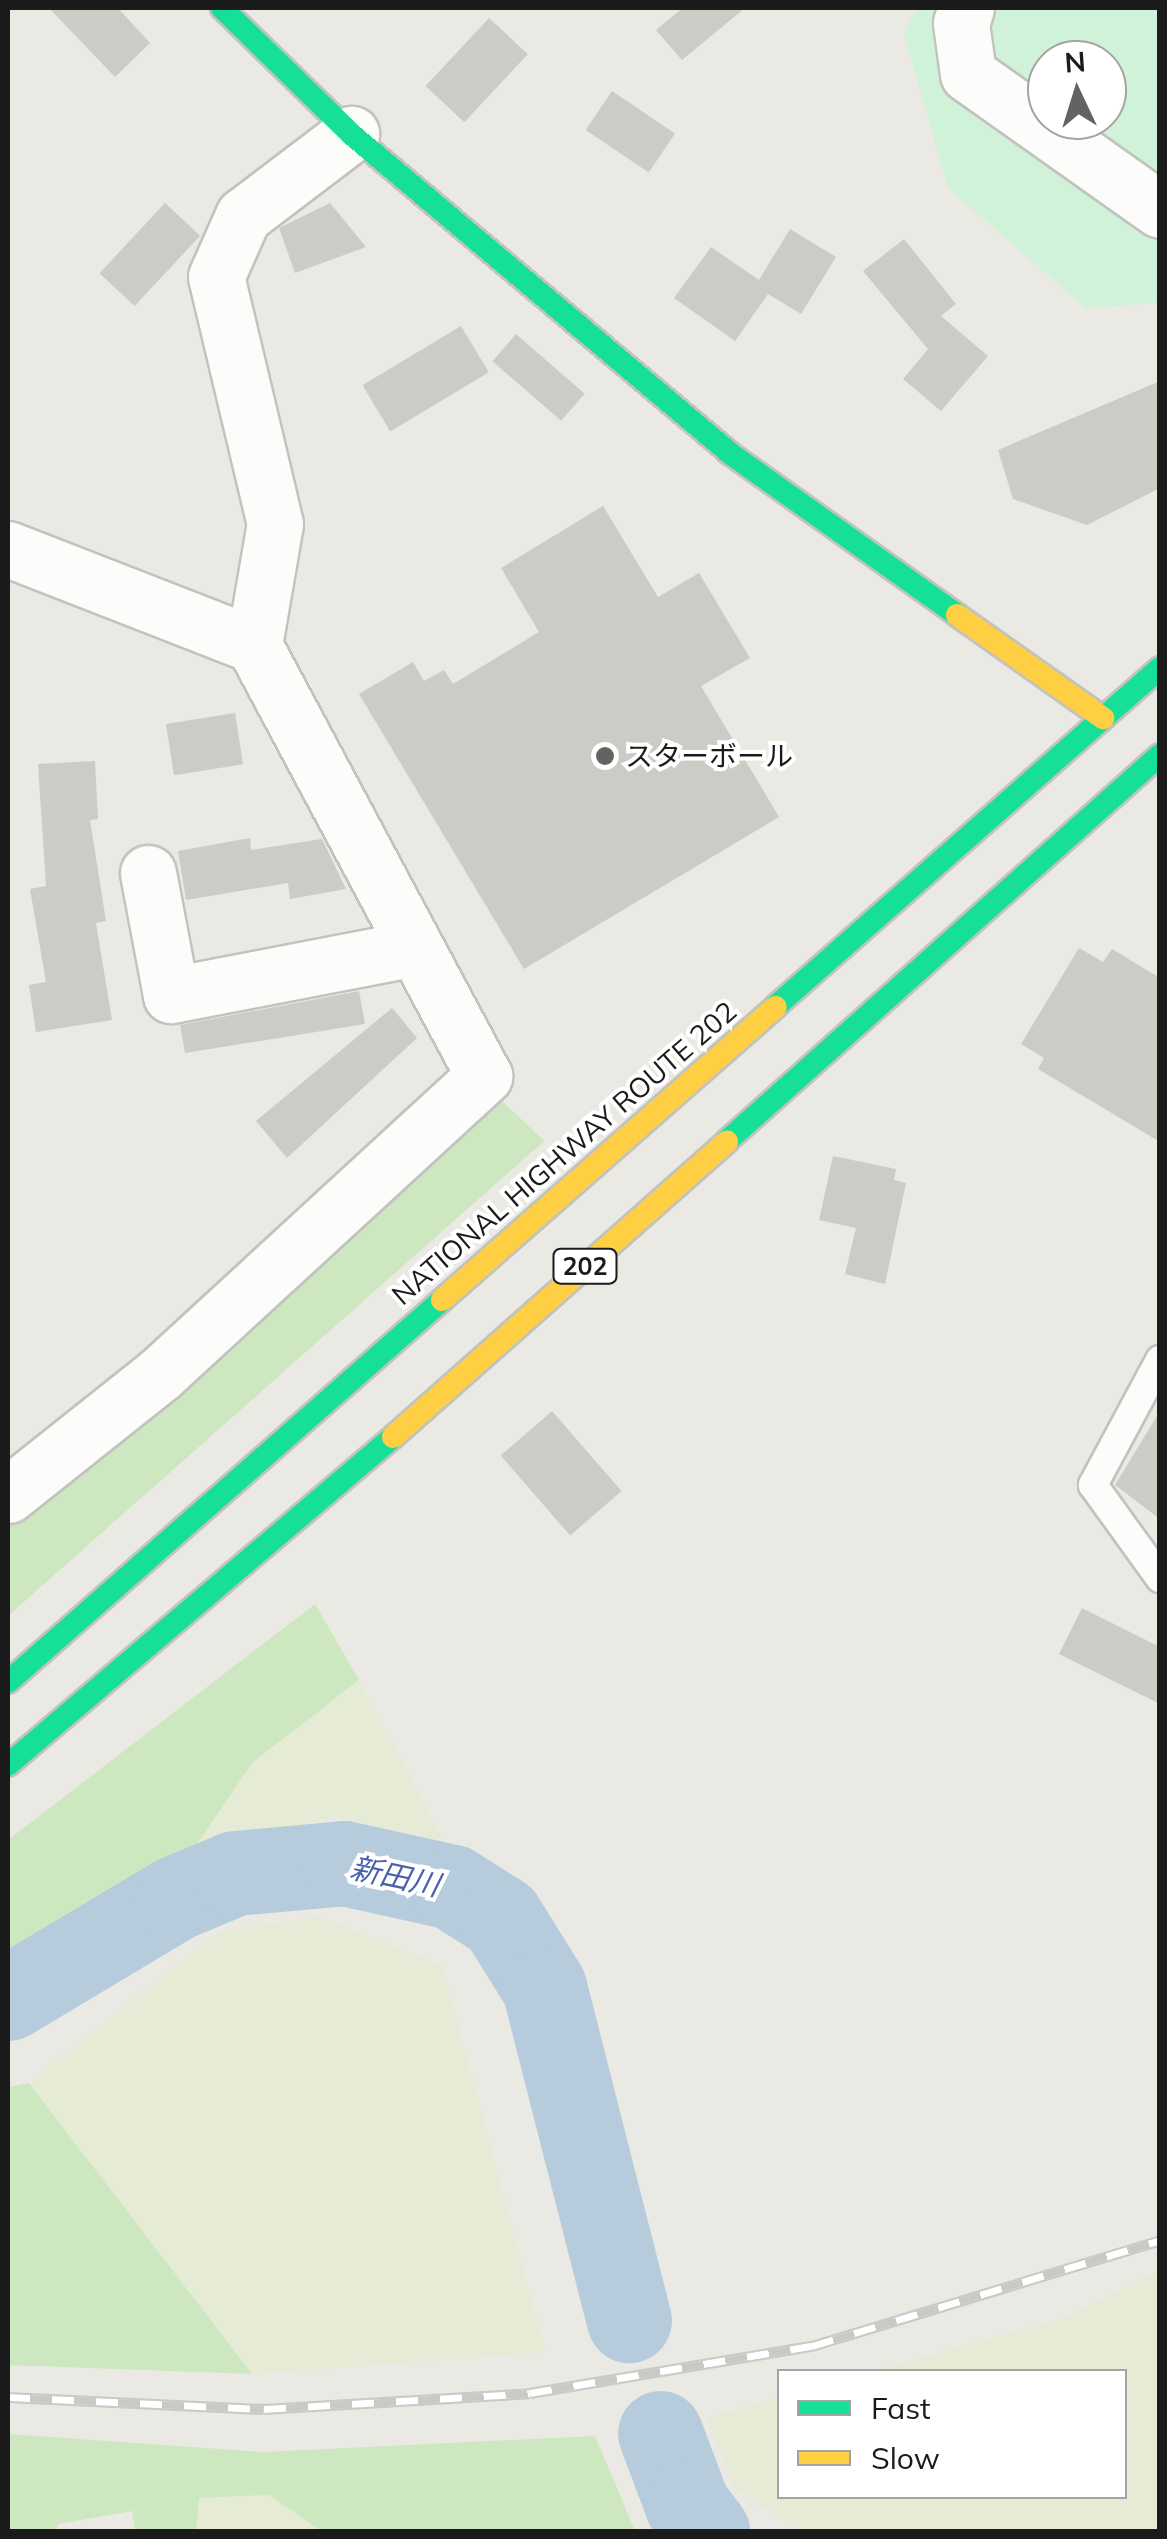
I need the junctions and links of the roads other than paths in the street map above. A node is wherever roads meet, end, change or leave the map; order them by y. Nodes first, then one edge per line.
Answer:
1 (222, 8) edge
2 (966, 8) edge
3 (350, 134) junction
4 (1160, 210) edge
5 (8, 548) edge
6 (254, 645) junction
7 (1160, 668) edge
8 (1103, 718) junction
9 (1160, 755) edge
10 (148, 873) dead end
11 (416, 948) junction
12 (1160, 1360) edge
13 (8, 1495) edge
14 (1160, 1578) edge
15 (8, 1682) edge
16 (8, 1765) edge

1 - 3 main road
2 - 4 street
3 - 6 street
3 - 8 main road
5 - 6 street
6 - 11 street
7 - 8 main road, NATIONAL HIGHWAY ROUTE 202 / 202
8 - 15 main road, NATIONAL HIGHWAY ROUTE 202 / 202
9 - 16 main road, 202
10 - 11 street
11 - 13 street
12 - 14 lane

